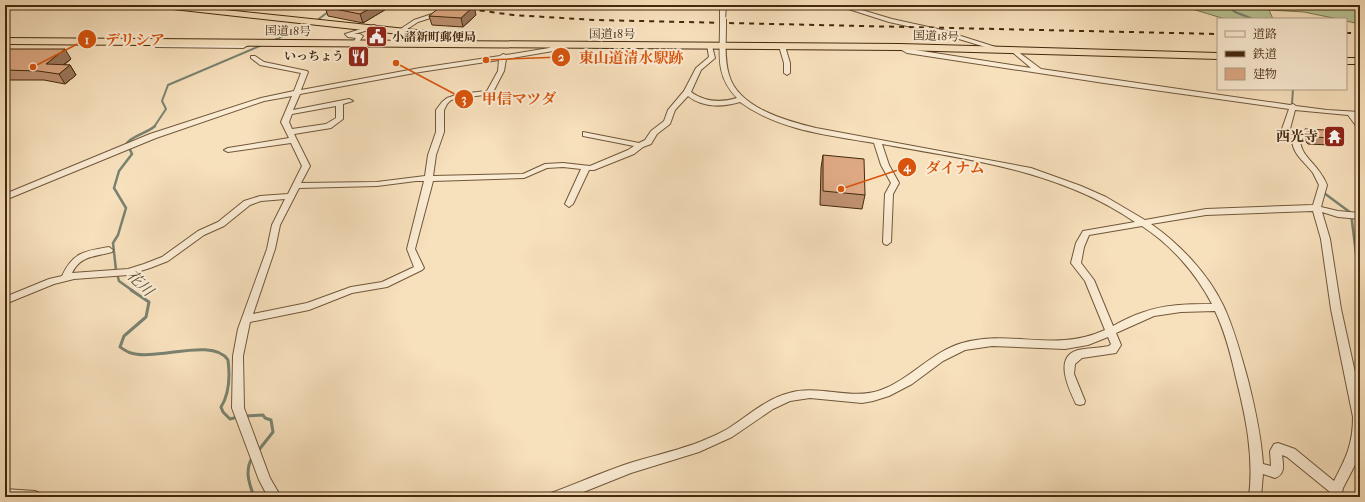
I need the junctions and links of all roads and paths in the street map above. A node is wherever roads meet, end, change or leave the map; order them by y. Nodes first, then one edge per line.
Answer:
1 (155, 5) edge
2 (724, 5) edge
3 (841, 5) edge
4 (447, 12) edge
5 (374, 28) junction
6 (402, 30) junction
7 (5, 41) edge
8 (468, 42) junction
9 (356, 44) junction
10 (557, 46) junction
11 (709, 46) junction
12 (723, 46) junction
13 (782, 46) junction
14 (900, 47) junction
15 (1002, 50) junction
16 (1013, 50) junction
17 (503, 56) junction
18 (1217, 56) edge
19 (253, 57) dead end
20 (1347, 61) edge
21 (1360, 61) edge
22 (1039, 71) junction
23 (787, 73) dead end
24 (298, 92) junction
25 (687, 92) junction
26 (742, 99) junction
27 (349, 101) dead end
28 (339, 104) junction
29 (1293, 106) junction
30 (288, 114) junction
31 (1352, 114) junction
32 (1360, 114) edge
33 (1360, 125) edge
34 (290, 132) junction
35 (586, 134) dead end
36 (294, 140) junction
37 (877, 141) junction
38 (640, 144) junction
39 (228, 150) dead end
40 (586, 168) junction
41 (428, 179) junction
42 (297, 186) junction
43 (290, 196) junction
44 (5, 197) edge
45 (569, 204) dead end
46 (1316, 208) junction
47 (1360, 216) edge
48 (1142, 223) junction
49 (887, 242) dead end
50 (109, 250) dead end
51 (65, 278) junction
52 (5, 301) edge
53 (1219, 307) junction
54 (247, 319) junction
55 (1109, 332) junction
56 (1080, 401) dead end
57 (1257, 467) junction
58 (1335, 493) edge
59 (5, 495) edge
60 (35, 497) edge
61 (274, 497) edge
62 (555, 497) edge
63 (1255, 497) edge

1 - 5 highway
2 - 12 street
3 - 15 street
4 - 6 street
5 - 6 highway
5 - 9 street
6 - 8 highway
7 - 9 highway, 国道18号
8 - 9 highway, 国道18号
8 - 10 highway, 国道18号
10 - 11 highway, 国道18号
10 - 17 street
11 - 12 highway, 国道18号
11 - 25 street
12 - 13 highway, 国道18号
12 - 26 street
13 - 14 highway, 国道18号
13 - 23 street
14 - 15 highway, 国道18号
14 - 22 street
15 - 16 highway, 国道18号
16 - 18 highway, 国道18号
16 - 22 street
17 - 24 street
17 - 41 street
19 - 24 street
20 - 21 highway
22 - 29 street
24 - 30 street
24 - 44 street
25 - 26 street
25 - 38 street
26 - 37 street
27 - 28 street
28 - 30 street
28 - 34 street
29 - 31 street
29 - 46 street
30 - 34 street
31 - 32 street
31 - 33 street
34 - 36 street
35 - 38 street
36 - 39 street
36 - 42 street
37 - 48 street
37 - 49 street
38 - 40 street
40 - 41 street
40 - 45 street
41 - 42 street
41 - 54 street
42 - 43 street
43 - 51 street
43 - 54 street
46 - 47 street
46 - 48 street
46 - 58 street
48 - 53 street
48 - 55 street
50 - 51 street
51 - 52 street
53 - 55 street
53 - 57 street
54 - 61 street
55 - 56 street
55 - 62 street
57 - 58 street
57 - 63 street
59 - 60 street

